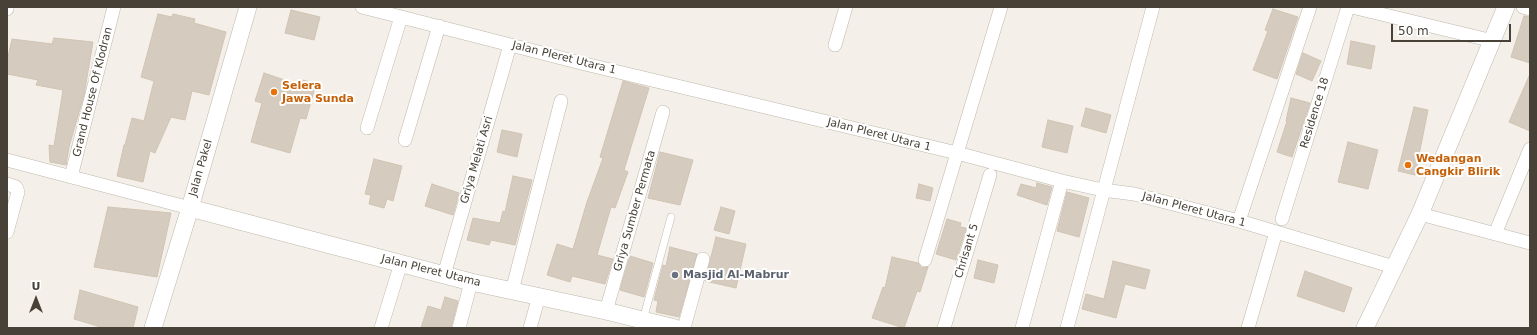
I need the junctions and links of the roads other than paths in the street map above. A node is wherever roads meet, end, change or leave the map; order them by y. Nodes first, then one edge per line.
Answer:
1 (114, 7) edge
2 (248, 7) edge
3 (362, 7) edge
4 (846, 7) edge
5 (1001, 7) edge
6 (1153, 7) edge
7 (1310, 7) edge
8 (1348, 7) edge
9 (1352, 7) edge
10 (1506, 7) edge
11 (1523, 7) edge
12 (1530, 9) edge
13 (401, 17) junction
14 (439, 26) junction
15 (1493, 41) junction
16 (510, 44) junction
17 (835, 45) dead end
18 (562, 100) dead end
19 (663, 112) dead end
20 (367, 128) dead end
21 (405, 140) dead end
22 (1530, 149) edge
23 (957, 153) junction
24 (7, 160) edge
25 (990, 175) dead end
26 (71, 177) junction
27 (1062, 181) junction
28 (7, 184) edge
29 (1103, 190) junction
30 (190, 208) junction
31 (1420, 214) junction
32 (671, 217) dead end
33 (1282, 219) dead end
34 (1239, 222) junction
35 (7, 232) edge
36 (1276, 232) junction
37 (1495, 234) junction
38 (1530, 243) edge
39 (703, 259) dead end
40 (925, 260) dead end
41 (400, 263) junction
42 (1394, 267) junction
43 (444, 275) junction
44 (471, 282) junction
45 (512, 291) junction
46 (539, 296) junction
47 (606, 311) junction
48 (632, 320) junction
49 (153, 328) edge
50 (381, 328) edge
51 (459, 328) edge
52 (530, 328) edge
53 (675, 328) edge
54 (684, 328) edge
55 (944, 328) edge
56 (1022, 328) edge
57 (1067, 328) edge
58 (1248, 328) edge
59 (1365, 328) edge

1 - 26 street, Grand House Of Klodran
2 - 30 street, Jalan Pakel
3 - 13 street, Jalan Pleret Utara 1
4 - 17 street
5 - 23 street
6 - 29 street
7 - 34 street
8 - 33 street, Residence 18
9 - 15 street
10 - 15 street
11 - 12 street
13 - 14 street, Jalan Pleret Utara 1
13 - 20 street
14 - 16 street, Jalan Pleret Utara 1
14 - 21 street
15 - 31 street
16 - 23 street, Jalan Pleret Utara 1
16 - 43 street, Griya Melati Asri
18 - 45 street
19 - 47 street, Griya Sumber Permata
22 - 37 street
23 - 27 street, Jalan Pleret Utara 1
23 - 40 street
24 - 26 street
25 - 55 street, Chrisant 5
26 - 30 street
27 - 29 street, Jalan Pleret Utara 1
27 - 56 street
28 - 35 street
29 - 34 street, Jalan Pleret Utara 1
29 - 57 street
30 - 41 street, Jalan Pleret Utama
30 - 49 street, Jalan Pakel
31 - 37 street
31 - 42 street
32 - 48 lane
34 - 36 street, Jalan Pleret Utara 1
36 - 42 street, Jalan Pleret Utara 1
36 - 58 street
37 - 38 street
39 - 54 street
41 - 43 street, Jalan Pleret Utama
41 - 50 street
42 - 59 street
43 - 44 street, Jalan Pleret Utama
44 - 45 street, Jalan Pleret Utama
44 - 51 street
45 - 46 street, Jalan Pleret Utama
46 - 47 street, Jalan Pleret Utama
46 - 52 street
47 - 48 street, Jalan Pleret Utama
48 - 53 street, Jalan Pleret Utama

